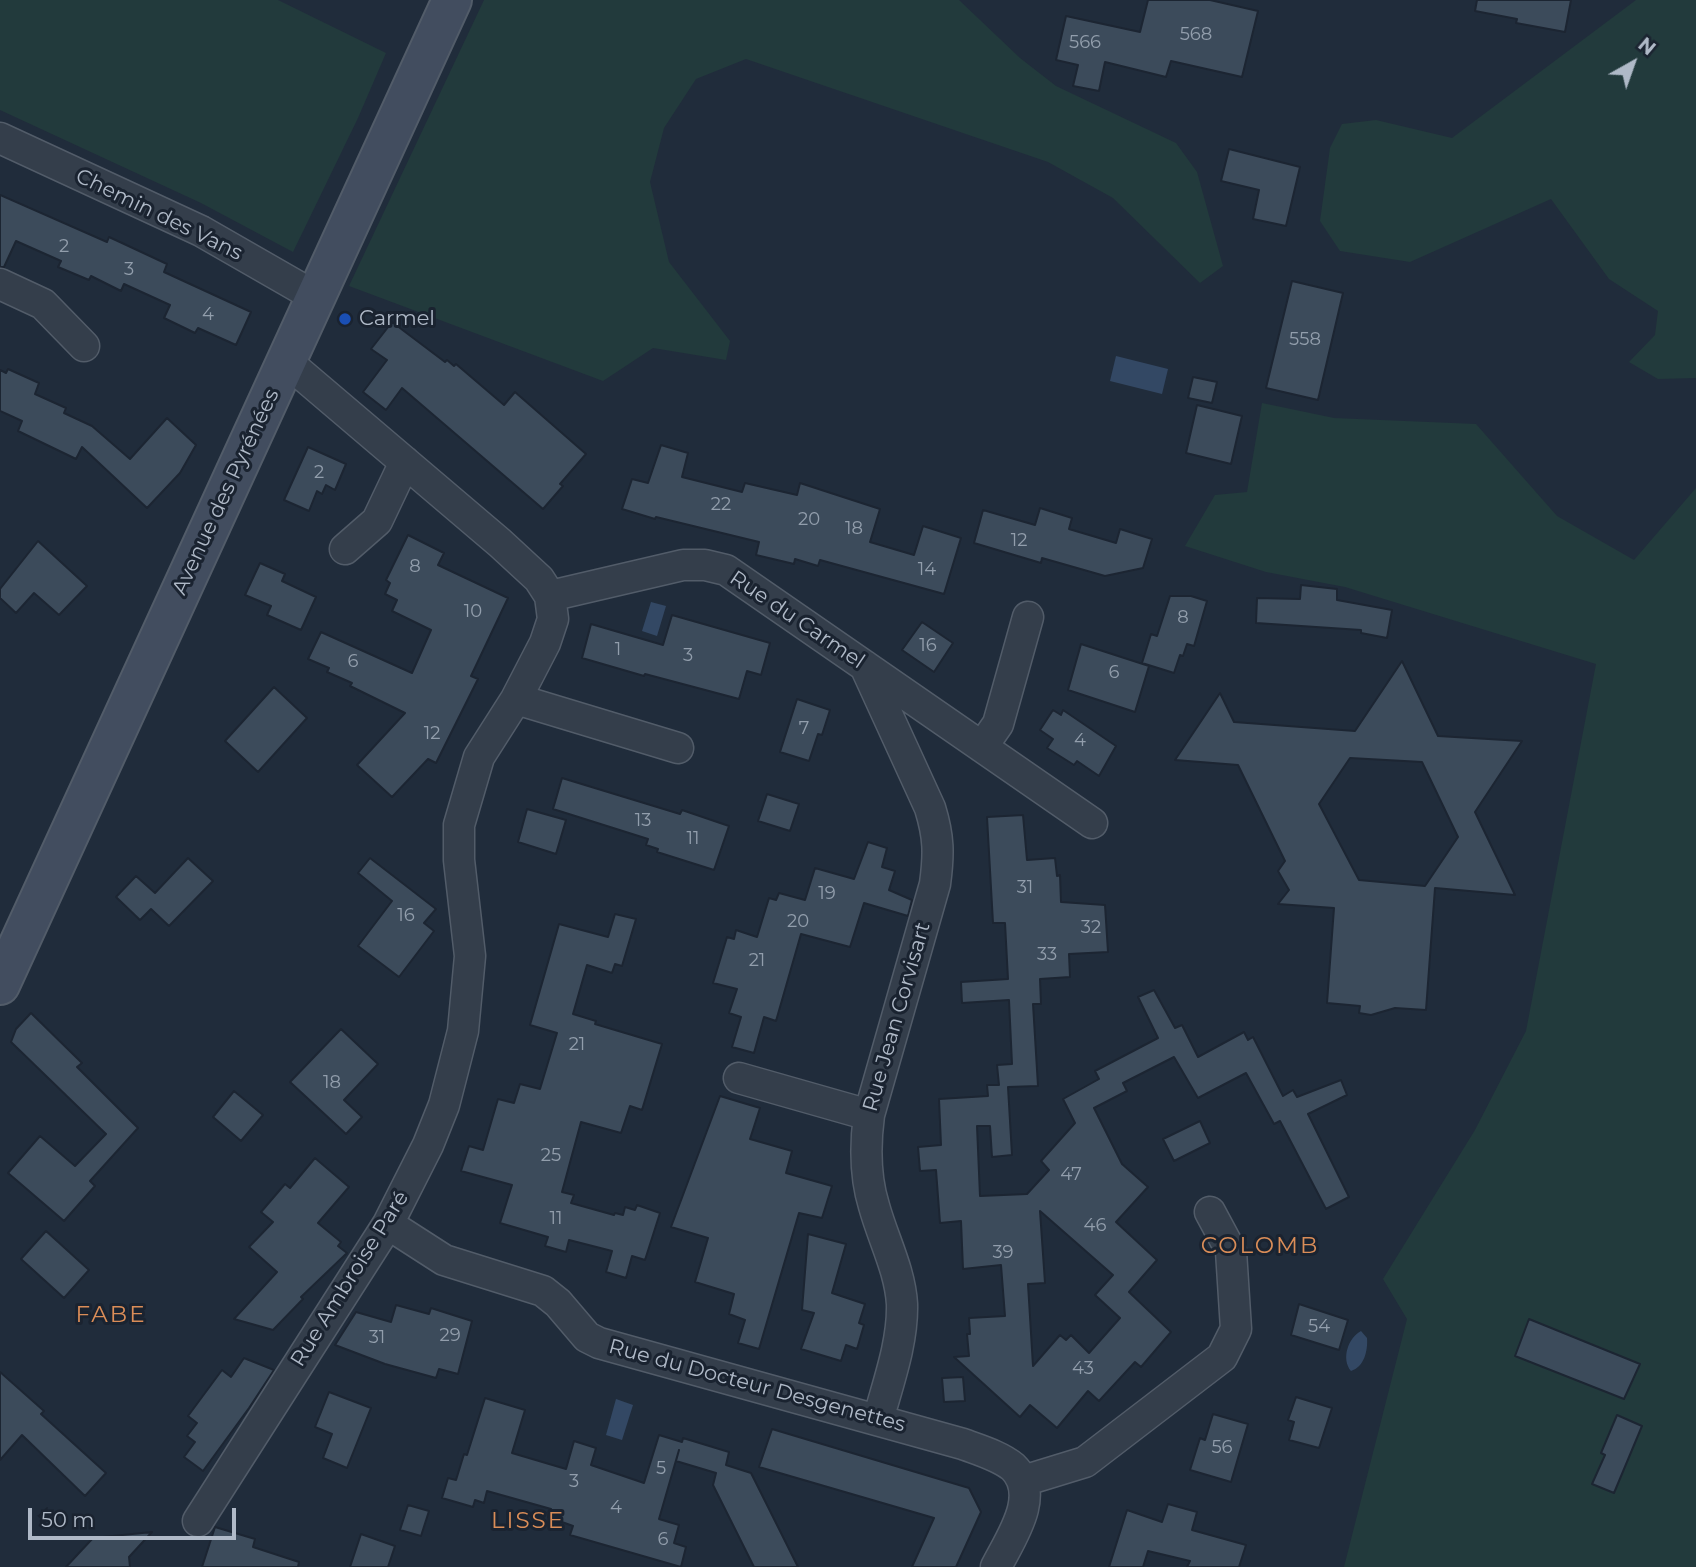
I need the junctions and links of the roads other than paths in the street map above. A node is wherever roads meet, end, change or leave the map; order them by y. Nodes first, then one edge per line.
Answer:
1 (452, 0) edge
2 (0, 138) edge
3 (0, 284) edge
4 (316, 297) junction
5 (84, 346) dead end
6 (286, 361) junction
7 (405, 462) junction
8 (345, 549) dead end
9 (550, 596) junction
10 (1028, 617) dead end
11 (865, 666) junction
12 (516, 699) junction
13 (982, 747) junction
14 (678, 748) dead end
15 (1092, 823) dead end
16 (0, 985) edge
17 (739, 1078) dead end
18 (869, 1115) junction
19 (1210, 1212) dead end
20 (388, 1224) junction
21 (878, 1420) junction
22 (1023, 1481) junction
23 (198, 1521) dead end
24 (996, 1567) edge

1 - 4 main road, Avenue des Pyrénées
2 - 4 street, Chemin des Vans
3 - 5 street
4 - 6 main road, Avenue des Pyrénées
6 - 7 street
6 - 16 main road, Avenue des Pyrénées
7 - 8 street
7 - 9 street
9 - 11 street, Rue du Carmel
9 - 12 street, Rue Ambroise Paré
10 - 13 street
11 - 13 street, Rue du Carmel
11 - 18 street, Rue Jean Corvisart
12 - 14 street
12 - 20 street, Rue Ambroise Paré
13 - 15 street, Rue du Carmel
17 - 18 street
18 - 21 street, Rue Jean Corvisart
19 - 22 street
20 - 21 street, Rue du Docteur Desgenettes
20 - 23 street, Rue Ambroise Paré
21 - 22 street, Rue du Docteur Desgenettes
22 - 24 street

